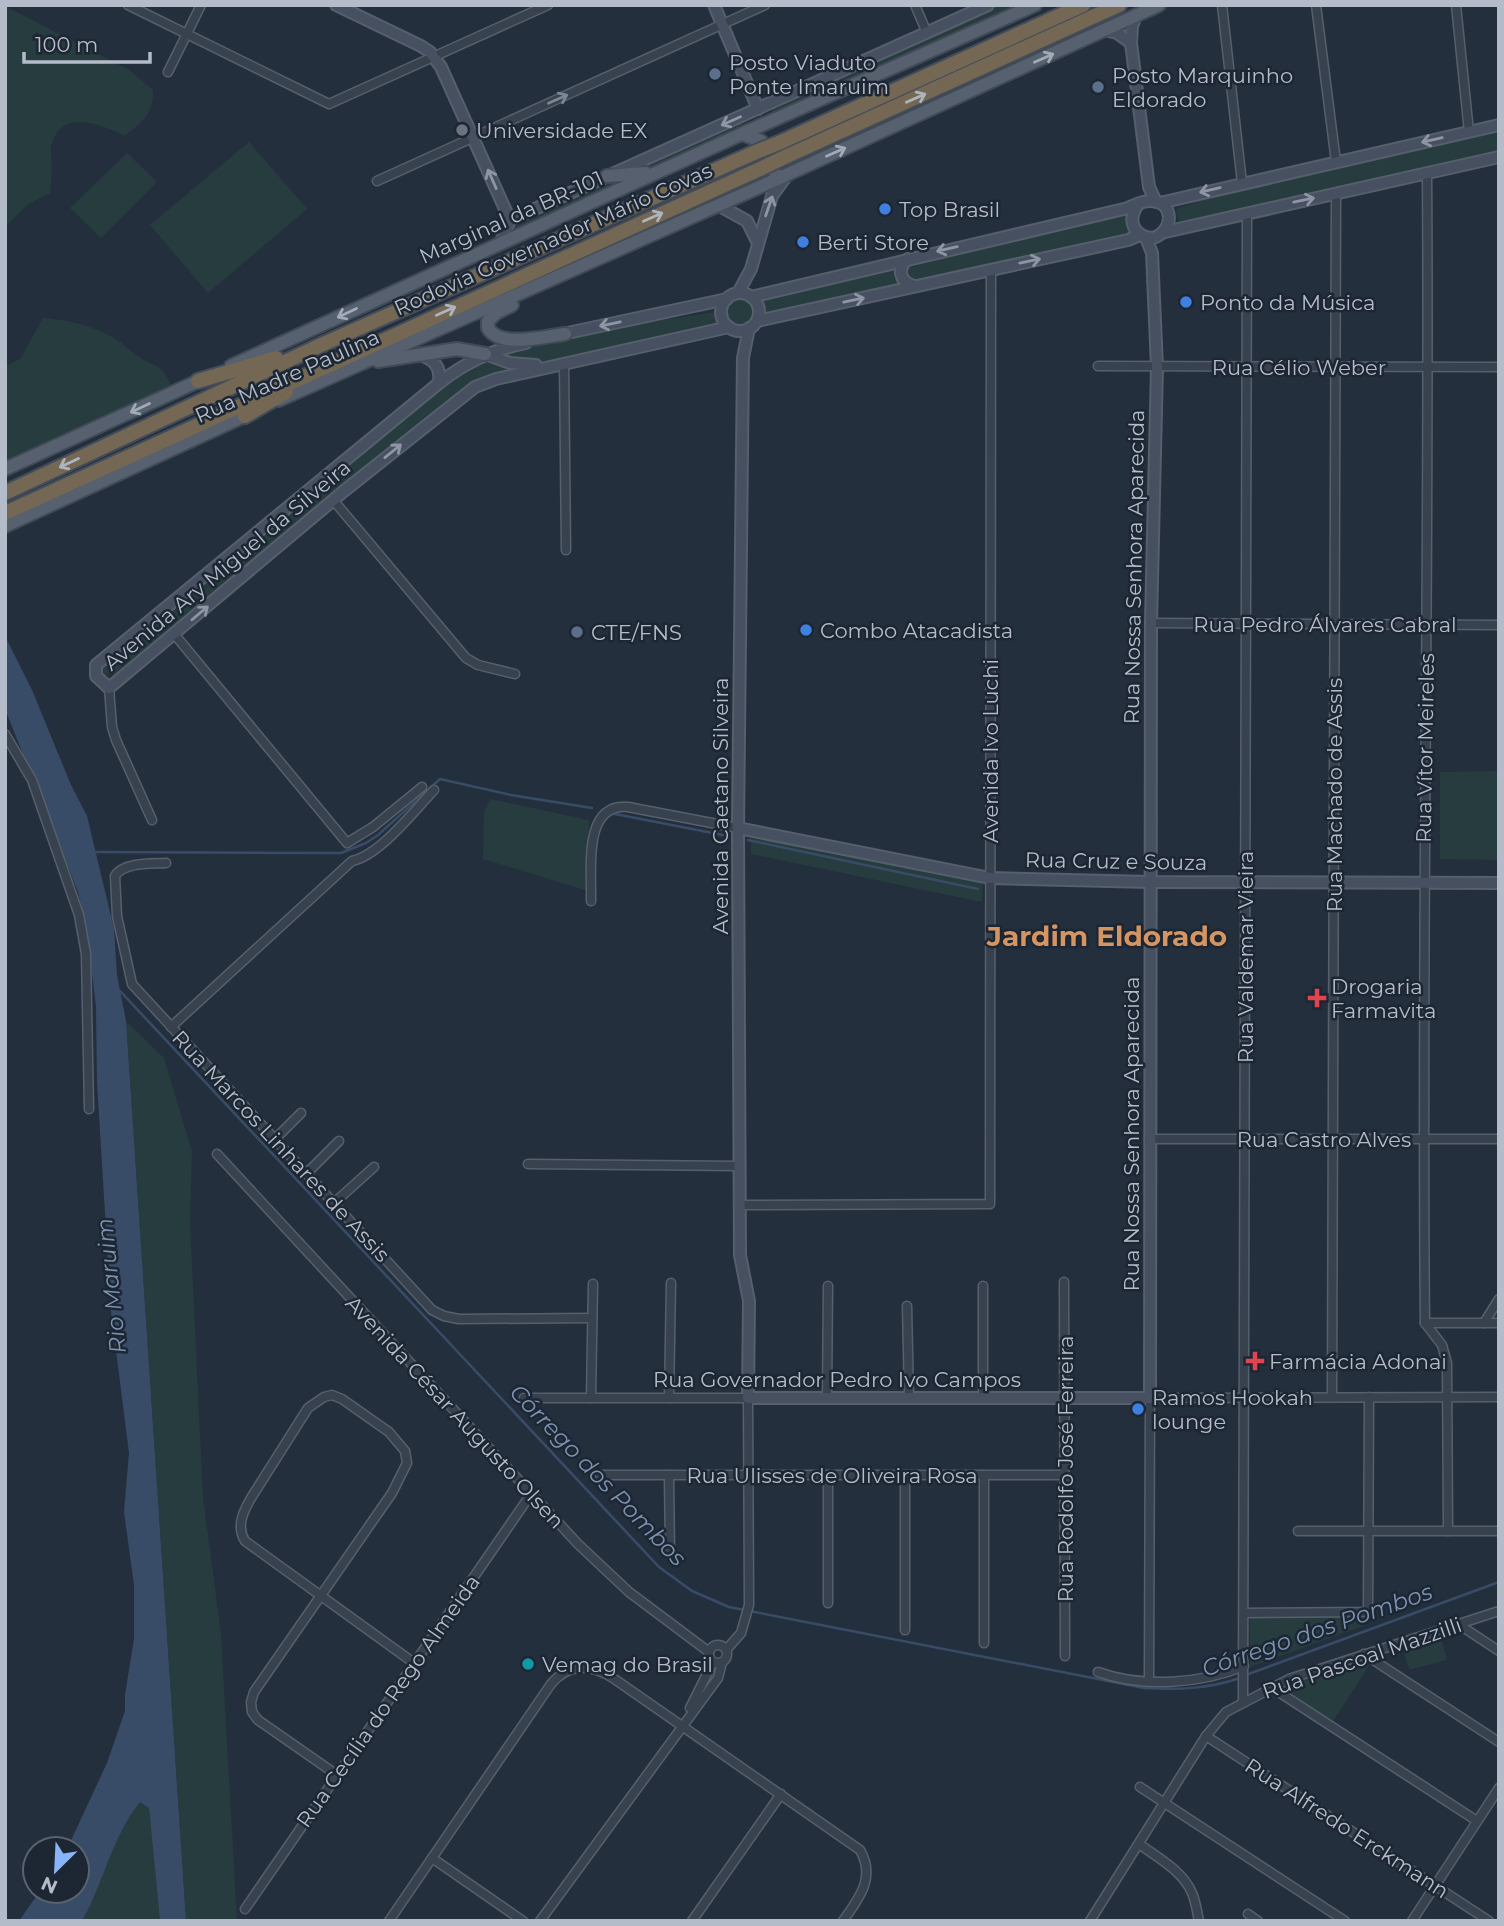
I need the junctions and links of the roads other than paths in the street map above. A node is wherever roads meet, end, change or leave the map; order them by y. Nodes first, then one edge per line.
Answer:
1 (128, 5) edge
2 (201, 5) edge
3 (336, 5) edge
4 (548, 5) edge
5 (714, 5) edge
6 (765, 5) edge
7 (915, 5) edge
8 (988, 5) edge
9 (1035, 5) edge
10 (1083, 5) edge
11 (1119, 5) edge
12 (1159, 5) edge
13 (1222, 5) edge
14 (1316, 5) edge
15 (1456, 5) edge
16 (1025, 8) edge
17 (1136, 16) junction
18 (722, 25) junction
19 (1105, 30) junction
20 (927, 33) junction
21 (187, 34) junction
22 (1131, 43) junction
23 (434, 56) junction
24 (168, 72) dead end
25 (758, 109) junction
26 (766, 124) junction
27 (1499, 125) edge
28 (1469, 132) junction
29 (742, 134) junction
30 (474, 137) junction
31 (1499, 158) edge
32 (1336, 162) junction
33 (657, 173) junction
34 (1427, 173) junction
35 (788, 174) junction
36 (607, 176) junction
37 (774, 180) junction
38 (377, 181) dead end
39 (1242, 183) junction
40 (1149, 187) junction
41 (1336, 193) junction
42 (1158, 202) junction
43 (1139, 204) junction
44 (718, 205) junction
45 (1247, 213) junction
46 (510, 220) junction
47 (1163, 234) junction
48 (1143, 237) junction
49 (757, 242) junction
50 (499, 244) junction
51 (1152, 253) junction
52 (908, 259) junction
53 (991, 269) junction
54 (558, 276) junction
55 (915, 286) junction
56 (746, 295) junction
57 (727, 299) junction
58 (753, 325) junction
59 (731, 328) junction
60 (565, 334) junction
61 (321, 345) junction
62 (416, 354) junction
63 (485, 354) junction
64 (344, 357) junction
65 (743, 358) junction
66 (562, 364) junction
67 (357, 365) junction
68 (1098, 366) dead end
69 (1157, 367) junction
70 (1247, 367) junction
71 (1336, 367) junction
72 (1428, 367) junction
73 (1499, 367) edge
74 (198, 381) junction
75 (439, 383) junction
76 (245, 416) junction
77 (5, 469) edge
78 (5, 493) edge
79 (334, 500) junction
80 (5, 513) edge
81 (5, 526) edge
82 (566, 550) dead end
83 (1151, 624) junction
84 (1245, 624) junction
85 (1335, 624) junction
86 (1426, 625) junction
87 (1499, 625) edge
88 (174, 635) junction
89 (515, 674) dead end
90 (109, 688) junction
91 (5, 734) edge
92 (422, 787) dead end
93 (434, 790) dead end
94 (152, 820) dead end
95 (738, 828) junction
96 (347, 844) junction
97 (351, 860) junction
98 (166, 863) dead end
99 (990, 878) junction
100 (1150, 882) junction
101 (1245, 882) junction
102 (1333, 883) junction
103 (1423, 883) junction
104 (1499, 883) edge
105 (591, 901) dead end
106 (171, 1027) junction
107 (89, 1109) dead end
108 (301, 1113) dead end
109 (275, 1139) junction
110 (1149, 1139) junction
111 (1245, 1139) junction
112 (1332, 1139) junction
113 (1423, 1139) junction
114 (1499, 1139) edge
115 (339, 1141) dead end
116 (216, 1154) dead end
117 (528, 1164) dead end
118 (740, 1166) junction
119 (374, 1167) dead end
120 (306, 1174) junction
121 (334, 1203) junction
122 (740, 1205) junction
123 (1064, 1282) dead end
124 (671, 1283) dead end
125 (593, 1284) dead end
126 (828, 1286) dead end
127 (983, 1286) dead end
128 (1499, 1299) edge
129 (907, 1306) dead end
130 (592, 1318) junction
131 (1425, 1323) junction
132 (1484, 1323) junction
133 (1499, 1323) edge
134 (1245, 1397) junction
135 (1332, 1397) junction
136 (1368, 1397) junction
137 (1447, 1397) junction
138 (1499, 1397) edge
139 (524, 1398) dead end
140 (591, 1398) junction
141 (669, 1398) junction
142 (748, 1398) junction
143 (827, 1398) junction
144 (909, 1398) junction
145 (983, 1398) junction
146 (1065, 1398) junction
147 (1150, 1398) junction
148 (600, 1475) dead end
149 (669, 1475) junction
150 (748, 1475) junction
151 (828, 1475) junction
152 (905, 1475) junction
153 (984, 1475) junction
154 (1065, 1475) junction
155 (531, 1494) junction
156 (1297, 1531) dead end
157 (1368, 1531) junction
158 (1448, 1531) junction
159 (1499, 1531) edge
160 (670, 1554) dead end
161 (320, 1596) junction
162 (828, 1603) dead end
163 (1499, 1611) edge
164 (1244, 1613) junction
165 (1458, 1625) junction
166 (905, 1630) dead end
167 (984, 1643) dead end
168 (726, 1650) junction
169 (1499, 1651) edge
170 (709, 1652) junction
171 (1364, 1654) junction
172 (1065, 1656) dead end
173 (718, 1662) junction
174 (414, 1663) junction
175 (1244, 1668) junction
176 (1098, 1672) dead end
177 (1149, 1680) junction
178 (1271, 1687) junction
179 (1244, 1701) junction
180 (681, 1726) junction
181 (1206, 1736) junction
182 (1499, 1742) edge
183 (337, 1775) junction
184 (1140, 1787) dead end
185 (1499, 1788) edge
186 (781, 1794) junction
187 (1164, 1804) junction
188 (1477, 1821) junction
189 (1139, 1844) junction
190 (432, 1858) junction
191 (1435, 1886) junction
192 (245, 1909) dead end
193 (1248, 1914) dead end
194 (389, 1921) edge
195 (523, 1921) edge
196 (540, 1921) edge
197 (692, 1921) edge
198 (844, 1921) edge
199 (1090, 1921) edge
200 (1199, 1921) edge
201 (1258, 1921) edge
202 (1345, 1921) edge
203 (1412, 1921) edge
204 (1489, 1921) edge

1 - 21 street
2 - 21 street
3 - 23 street
4 - 23 street
5 - 18 street
6 - 18 street
7 - 20 street
8 - 20 street
9 - 16 main road, Marginal da BR-101
10 - 61 highway, Rodovia Governador Mário Covas, bridge
64 -> 11 highway, Rodovia Governador Mário Covas, bridge
12 - 17 main road, Rua Madre Paulina
13 - 39 street
14 - 32 street
15 - 28 street
16 - 26 main road, Marginal da BR-101
17 - 19 main road, Rua Madre Paulina
17 - 22 street
18 - 25 street
30 -> 18 street
19 - 22 street
35 -> 19 main road, Rua Madre Paulina
20 - 25 street
21 - 23 street
21 - 24 street
22 - 40 street
23 - 30 street
25 -> 36 street
26 - 29 main road, Marginal da BR-101
26 - 35 main road
27 - 28 street
28 -> 32 street
29 - 33 main road, Marginal da BR-101
29 - 37 main road
30 - 38 street
46 -> 30 street
31 - 34 street
32 - 39 street
33 - 36 main road
33 - 50 main road, Marginal da BR-101
34 - 41 street
34 - 72 street, Rua Vítor Meireles
35 - 37 main road, Rua Madre Paulina
49 -> 35 street
36 - 46 street
37 - 44 main road, Rua Madre Paulina
39 -> 42 street
40 - 42 street
40 - 43 street
45 -> 41 street
41 - 71 street, Rua Machado de Assis
42 - 43 street
42 - 47 street
43 - 48 street
43 -> 52 street
44 - 49 street
44 - 54 main road, Rua Madre Paulina
45 - 47 street
45 - 70 street, Rua Valdemar Vieira
46 - 50 street
47 - 48 street
47 - 51 street, Rua Nossa Senhora Aparecida
48 - 51 street, Rua Nossa Senhora Aparecida
53 -> 48 street
49 - 56 street
50 -> 74 main road, Marginal da BR-101
51 - 69 street, Rua Nossa Senhora Aparecida
52 - 55 street
52 - 56 street
53 - 55 street
53 - 99 street, Avenida Ivo Luchi
54 - 60 main road
54 - 67 main road, Rua Madre Paulina
58 -> 55 street
56 - 57 street
56 - 58 street
57 - 59 street
57 -> 60 street, Avenida Ary Miguel da Silveira
58 - 59 street
58 - 65 street, Avenida Caetano Silveira
59 - 65 street, Avenida Caetano Silveira
59 - 66 street, Avenida Ary Miguel da Silveira
60 - 63 street, Avenida Ary Miguel da Silveira
61 - 74 highway
61 -> 78 highway, Rodovia Governador Mário Covas
62 - 63 main road
62 - 67 main road
62 - 75 street
63 - 66 street
63 - 75 street, Avenida Ary Miguel da Silveira
64 - 76 highway
64 - 80 highway, Rodovia Governador Mário Covas
65 - 95 street, Avenida Caetano Silveira
79 -> 66 street, Avenida Ary Miguel da Silveira
66 - 82 street
67 - 76 main road, Rua Madre Paulina
68 - 69 street, Rua Célio Weber
69 - 70 street, Rua Célio Weber
69 - 83 street, Rua Nossa Senhora Aparecida
70 - 71 street, Rua Célio Weber
70 - 84 street, Rua Valdemar Vieira
71 - 72 street, Rua Célio Weber
71 - 85 street, Rua Machado de Assis
72 - 73 street, Rua Célio Weber
72 - 86 street, Rua Vítor Meireles
74 -> 77 main road, Marginal da BR-101
75 - 90 street, Avenida Ary Miguel da Silveira
76 - 81 main road, Rua Madre Paulina
88 -> 79 street, Avenida Ary Miguel da Silveira
79 - 89 street
83 - 84 street, Rua Pedro Álvares Cabral
83 - 100 street, Rua Nossa Senhora Aparecida
84 - 85 street, Rua Pedro Álvares Cabral
84 - 101 street, Rua Valdemar Vieira
85 - 86 street, Rua Pedro Álvares Cabral
85 - 102 street, Rua Machado de Assis
86 - 87 street, Rua Pedro Álvares Cabral
86 - 103 street, Rua Vítor Meireles
88 - 90 street, Avenida Ary Miguel da Silveira
88 - 96 street
90 - 94 street
91 - 107 street
92 - 96 street
93 - 97 street
95 - 99 street, Rua Cruz e Souza
95 - 105 street
95 - 118 street, Avenida Caetano Silveira
96 - 97 street
97 - 106 street
98 - 106 street, Rua Marcos Linhares de Assis
99 - 100 street, Rua Cruz e Souza
99 - 122 street, Avenida Ivo Luchi
100 - 101 street, Rua Cruz e Souza
100 - 110 street, Rua Nossa Senhora Aparecida
101 - 102 street, Rua Cruz e Souza
101 - 111 street, Rua Valdemar Vieira
102 - 103 street, Rua Cruz e Souza
102 - 112 street, Rua Machado de Assis
103 - 104 street, Rua Cruz e Souza
103 - 113 street, Rua Vítor Meireles
106 - 109 street, Rua Marcos Linhares de Assis
108 - 109 street
109 - 120 street, Rua Marcos Linhares de Assis
110 - 111 street, Rua Castro Alves
110 - 147 street, Rua Nossa Senhora Aparecida
111 - 112 street, Rua Castro Alves
111 - 134 street, Rua Valdemar Vieira
112 - 113 street, Rua Castro Alves
112 - 135 street, Rua Machado de Assis
113 - 114 street, Rua Castro Alves
113 - 131 street, Rua Vítor Meireles
115 - 120 street
116 - 155 street, Avenida César Augusto Olsen
117 - 118 street
118 - 122 street, Avenida Caetano Silveira
119 - 121 street
120 - 121 street, Rua Marcos Linhares de Assis
121 - 130 street, Rua Marcos Linhares de Assis
122 - 142 street, Avenida Caetano Silveira
123 - 146 street, Rua Rodolfo José Ferreira
124 - 141 street
125 - 130 street
126 - 143 street
127 - 145 street
128 - 132 street
129 - 144 street
130 - 140 street
131 - 132 street
131 - 137 street
132 - 133 street
134 - 135 street
134 - 147 street
134 - 164 street, Rua Valdemar Vieira
135 - 136 street
136 - 137 street
136 - 157 street
137 - 138 street
137 - 158 street
139 - 140 street, Rua Governador Pedro Ivo Campos
140 - 141 street, Rua Governador Pedro Ivo Campos
141 - 142 street, Rua Governador Pedro Ivo Campos
142 - 143 street, Rua Governador Pedro Ivo Campos
142 - 150 street
143 - 144 street, Rua Governador Pedro Ivo Campos
144 - 145 street, Rua Governador Pedro Ivo Campos
145 - 146 street, Rua Governador Pedro Ivo Campos
146 - 147 street, Rua Governador Pedro Ivo Campos
146 - 154 street, Rua Rodolfo José Ferreira
147 - 177 street, Rua Nossa Senhora Aparecida
148 - 149 street, Rua Ulisses de Oliveira Rosa
149 - 150 street, Rua Ulisses de Oliveira Rosa
149 - 160 street
150 - 151 street, Rua Ulisses de Oliveira Rosa
150 - 168 street
151 - 152 street, Rua Ulisses de Oliveira Rosa
151 - 162 street
152 - 153 street, Rua Ulisses de Oliveira Rosa
152 - 166 street
153 - 154 street, Rua Ulisses de Oliveira Rosa
153 - 167 street
154 - 172 street, Rua Rodolfo José Ferreira
155 - 170 street, Avenida César Augusto Olsen
155 - 174 street, Rua Cecília do Rego Almeida
156 - 157 street
157 - 158 street
157 - 164 street
158 - 159 street
161 - 161 street
161 - 174 street
161 - 183 street
163 - 165 street, Rua Pascoal Mazzilli
164 - 175 street, Rua Valdemar Vieira
165 - 169 street
165 - 171 street, Rua Pascoal Mazzilli
168 - 170 street
168 - 173 street
170 - 173 street
171 - 178 street, Rua Pascoal Mazzilli
171 - 182 street
173 - 180 street
174 - 183 street, Rua Cecília do Rego Almeida
175 - 177 street
175 - 179 street, Rua Valdemar Vieira
176 - 177 street
178 - 179 street, Rua Pascoal Mazzilli
178 - 188 street
179 - 181 street, Rua Pascoal Mazzilli
180 - 186 street
180 - 190 street
180 - 196 street
181 - 187 street, Rua Pascoal Mazzilli
181 - 191 street, Rua Alfredo Erckmann
183 - 192 street, Rua Cecília do Rego Almeida
184 - 187 street
185 - 188 street
186 - 197 street
186 - 198 street
187 - 189 street, Rua Pascoal Mazzilli
187 - 202 street
188 - 191 street
189 - 199 street, Rua Pascoal Mazzilli
189 - 200 street
190 - 194 street
190 - 195 street
191 - 203 street
191 - 204 street, Rua Alfredo Erckmann
193 - 201 street

